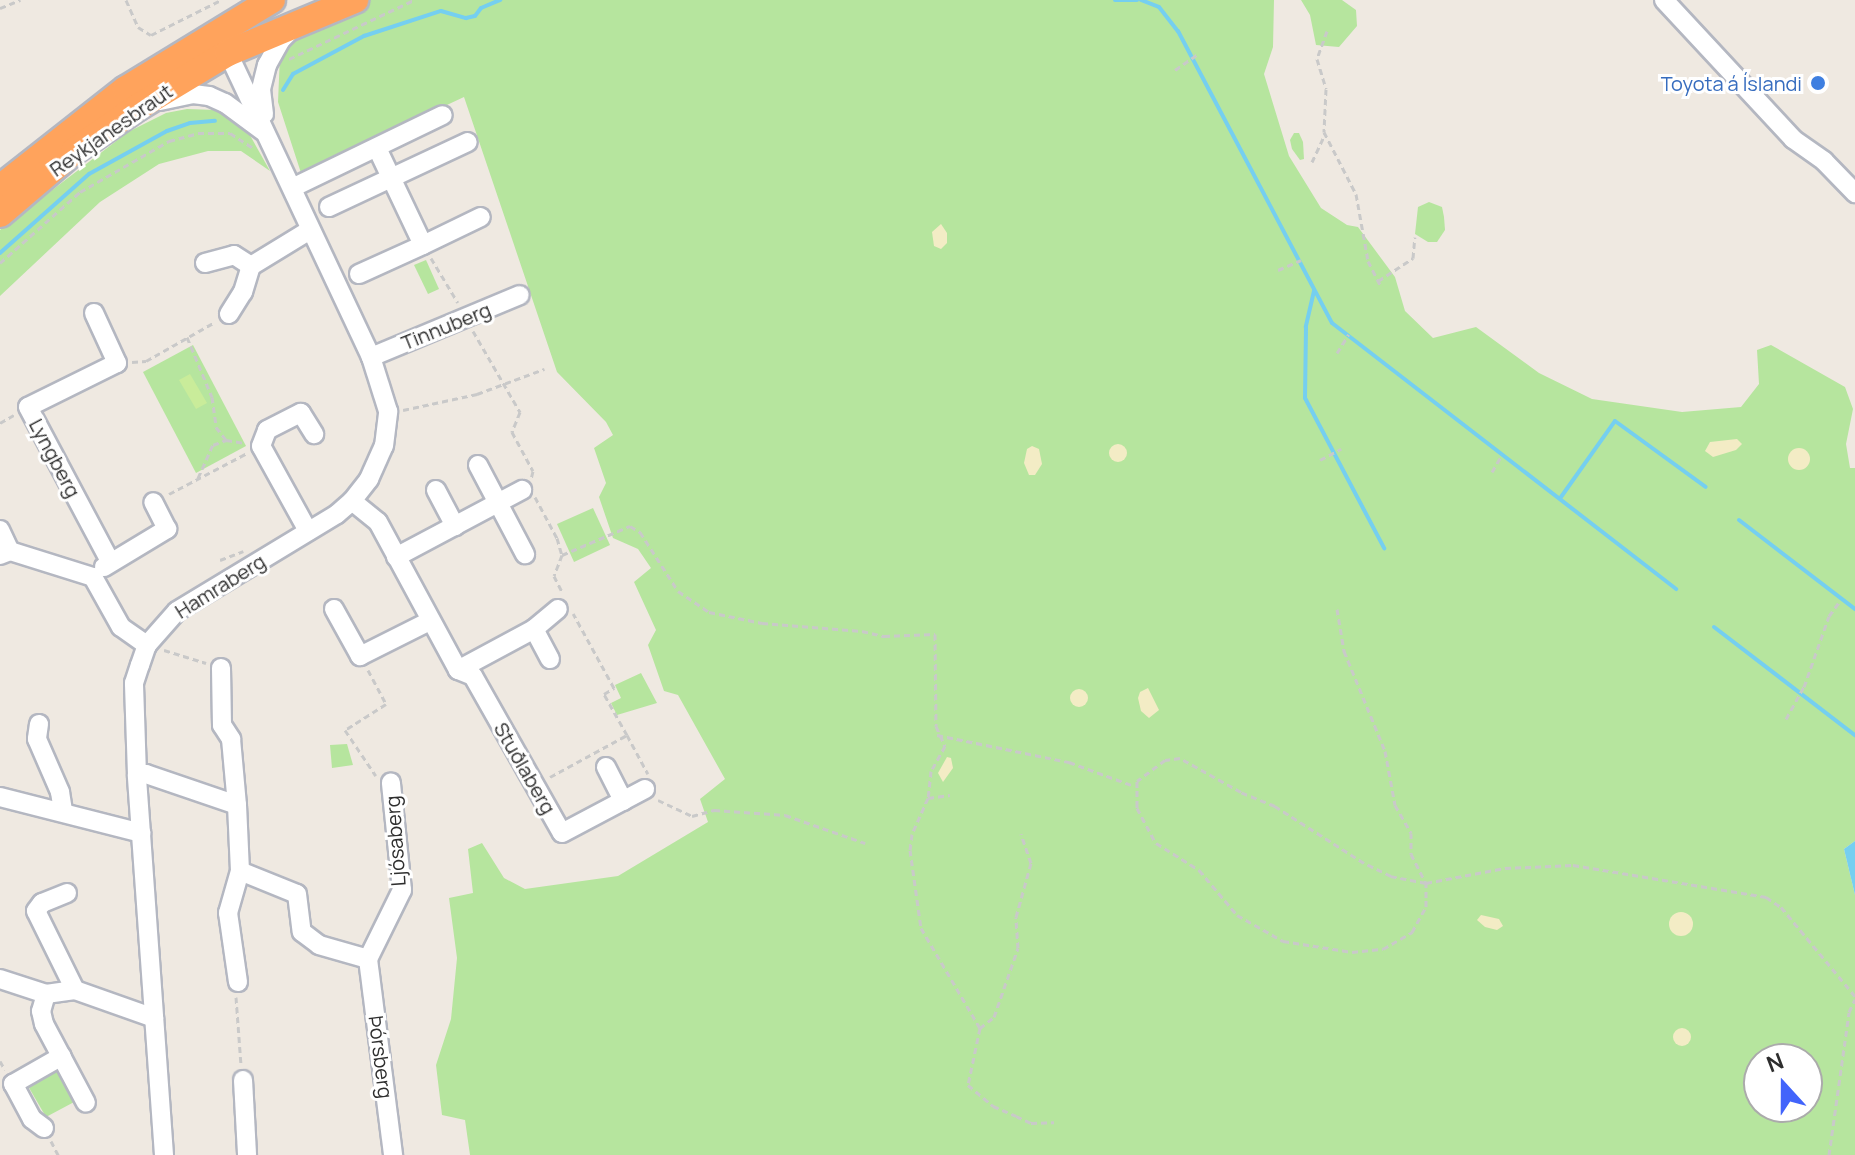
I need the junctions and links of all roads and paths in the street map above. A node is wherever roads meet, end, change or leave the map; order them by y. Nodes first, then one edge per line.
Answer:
1 (20, 0) edge
2 (126, 0) edge
3 (221, 0) edge
4 (272, 0) edge
5 (355, 0) edge
6 (414, 0) edge
7 (1664, 0) edge
8 (0, 8) edge
9 (296, 25) junction
10 (1327, 31) dead end
11 (223, 42) junction
12 (1198, 54) dead end
13 (286, 61) dead end
14 (1175, 70) dead end
15 (138, 107) junction
16 (443, 115) dead end
17 (1325, 134) junction
18 (263, 140) junction
19 (468, 142) dead end
20 (377, 148) junction
21 (1312, 162) dead end
22 (390, 178) junction
23 (294, 187) junction
24 (0, 188) edge
25 (1855, 193) edge
26 (329, 207) dead end
27 (0, 214) edge
28 (481, 217) dead end
29 (310, 230) junction
30 (1415, 237) dead end
31 (423, 245) junction
32 (1301, 260) dead end
33 (0, 263) edge
34 (205, 263) dead end
35 (251, 266) junction
36 (1278, 270) dead end
37 (359, 274) dead end
38 (1377, 281) junction
39 (1381, 287) dead end
40 (520, 295) dead end
41 (94, 313) dead end
42 (229, 314) joint
43 (466, 318) junction
44 (1349, 334) dead end
45 (187, 337) junction
46 (1337, 353) dead end
47 (371, 357) junction
48 (117, 363) junction
49 (544, 369) dead end
50 (503, 386) junction
51 (388, 411) junction
52 (314, 434) dead end
53 (226, 440) junction
54 (261, 446) junction
55 (1341, 449) dead end
56 (1502, 455) dead end
57 (1320, 460) dead end
58 (478, 465) dead end
59 (1492, 472) dead end
60 (198, 478) junction
61 (436, 490) dead end
62 (522, 490) dead end
63 (352, 501) junction
64 (153, 502) joint
65 (498, 503) junction
66 (455, 526) junction
67 (0, 530) edge
68 (308, 531) junction
69 (5, 553) edge
70 (525, 554) dead end
71 (562, 555) junction
72 (396, 557) junction
73 (110, 561) junction
74 (93, 577) junction
75 (1839, 602) dead end
76 (334, 609) dead end
77 (558, 609) dead end
78 (1337, 609) dead end
79 (430, 621) junction
80 (534, 629) junction
81 (147, 645) junction
82 (360, 656) junction
83 (550, 659) dead end
84 (221, 668) joint
85 (458, 670) junction
86 (1786, 719) dead end
87 (39, 724) dead end
88 (627, 735) junction
89 (937, 735) junction
90 (606, 767) dead end
91 (137, 775) junction
92 (391, 783) joint
93 (649, 786) junction
94 (1136, 787) junction
95 (556, 789) dead end
96 (950, 795) dead end
97 (0, 797) edge
98 (928, 798) junction
99 (623, 801) junction
100 (237, 805) junction
101 (63, 811) junction
102 (141, 833) junction
103 (1021, 834) dead end
104 (865, 843) dead end
105 (240, 871) junction
106 (1426, 883) junction
107 (67, 893) dead end
108 (368, 959) junction
109 (0, 979) edge
110 (238, 982) joint
111 (75, 990) junction
112 (46, 994) junction
113 (1855, 997) edge
114 (154, 1018) junction
115 (980, 1028) junction
116 (62, 1056) junction
117 (243, 1080) joint
118 (86, 1103) dead end
119 (1054, 1122) dead end
120 (44, 1128) dead end
121 (170, 1154) edge
122 (247, 1155) edge
123 (393, 1155) edge
124 (1829, 1155) edge

1 - 8 path
2 - 3 path
4 - 11 highway, Reykjanesbraut
5 - 9 highway, Reykjanesbraut
6 - 13 path
7 - 25 street
9 - 11 highway, Reykjanesbraut
9 - 18 street
10 - 17 path
11 - 15 highway, Reykjanesbraut
11 - 18 street
11 - 24 highway, Reykjanesbraut
12 - 14 path
15 - 18 street
15 - 27 highway, Reykjanesbraut
16 - 20 street
17 - 21 path
17 - 38 path
18 - 23 street, Hamraberg
18 - 33 path
19 - 22 street
20 - 22 street
20 - 23 street
22 - 26 street
22 - 31 street
23 - 29 street, Hamraberg
28 - 31 street
29 - 35 street
29 - 47 street, Hamraberg
30 - 38 path
31 - 37 street
31 - 43 path
32 - 36 path
34 - 35 street
35 - 42 street
38 - 39 path
40 - 43 street, Tinnuberg
41 - 48 street
42 - 45 path
43 - 47 street, Tinnuberg
43 - 50 path
44 - 46 path
45 - 48 path
45 - 53 path
47 - 51 street, Hamraberg
48 - 73 street, Lyngberg
49 - 50 path
50 - 51 path
50 - 71 path
51 - 63 street, Hamraberg
52 - 54 street
53 - 54 path
53 - 60 path
54 - 60 path
54 - 68 street
55 - 57 path
56 - 59 path
58 - 65 street
60 - 64 path
61 - 66 street
62 - 65 street
63 - 68 street, Hamraberg
63 - 72 street, Stuðlaberg
64 - 73 street
65 - 66 street
65 - 70 street
66 - 72 street
67 - 69 street
68 - 81 street, Hamraberg
69 - 74 street
71 - 88 path
71 - 89 path
72 - 79 street, Stuðlaberg
73 - 74 street
74 - 81 street
75 - 86 path
76 - 82 street
77 - 80 street
78 - 106 path
79 - 82 street
79 - 85 street, Stuðlaberg
80 - 83 street
80 - 85 street
81 - 84 path
81 - 91 street, Hamraberg
82 - 92 path
84 - 100 street
85 - 99 street, Stuðlaberg
87 - 101 street
88 - 93 path
88 - 95 path
89 - 94 path
89 - 98 path
90 - 99 street
91 - 100 street
91 - 102 street, Hamraberg
92 - 108 street, Ljósaberg
93 - 99 street, Stuðlaberg
93 - 104 path
94 - 106 path
94 - 106 path
96 - 98 path
97 - 101 street
98 - 115 path
100 - 105 street
101 - 102 street
102 - 114 street, Hamraberg
103 - 115 path
105 - 108 street
105 - 110 street
106 - 113 path
107 - 111 street
108 - 123 street, Þórsberg
109 - 112 street
110 - 117 path
111 - 112 street
111 - 114 street
112 - 116 street
113 - 124 path
114 - 121 street, Hamraberg
115 - 119 path
116 - 118 street
116 - 120 street
117 - 122 street

